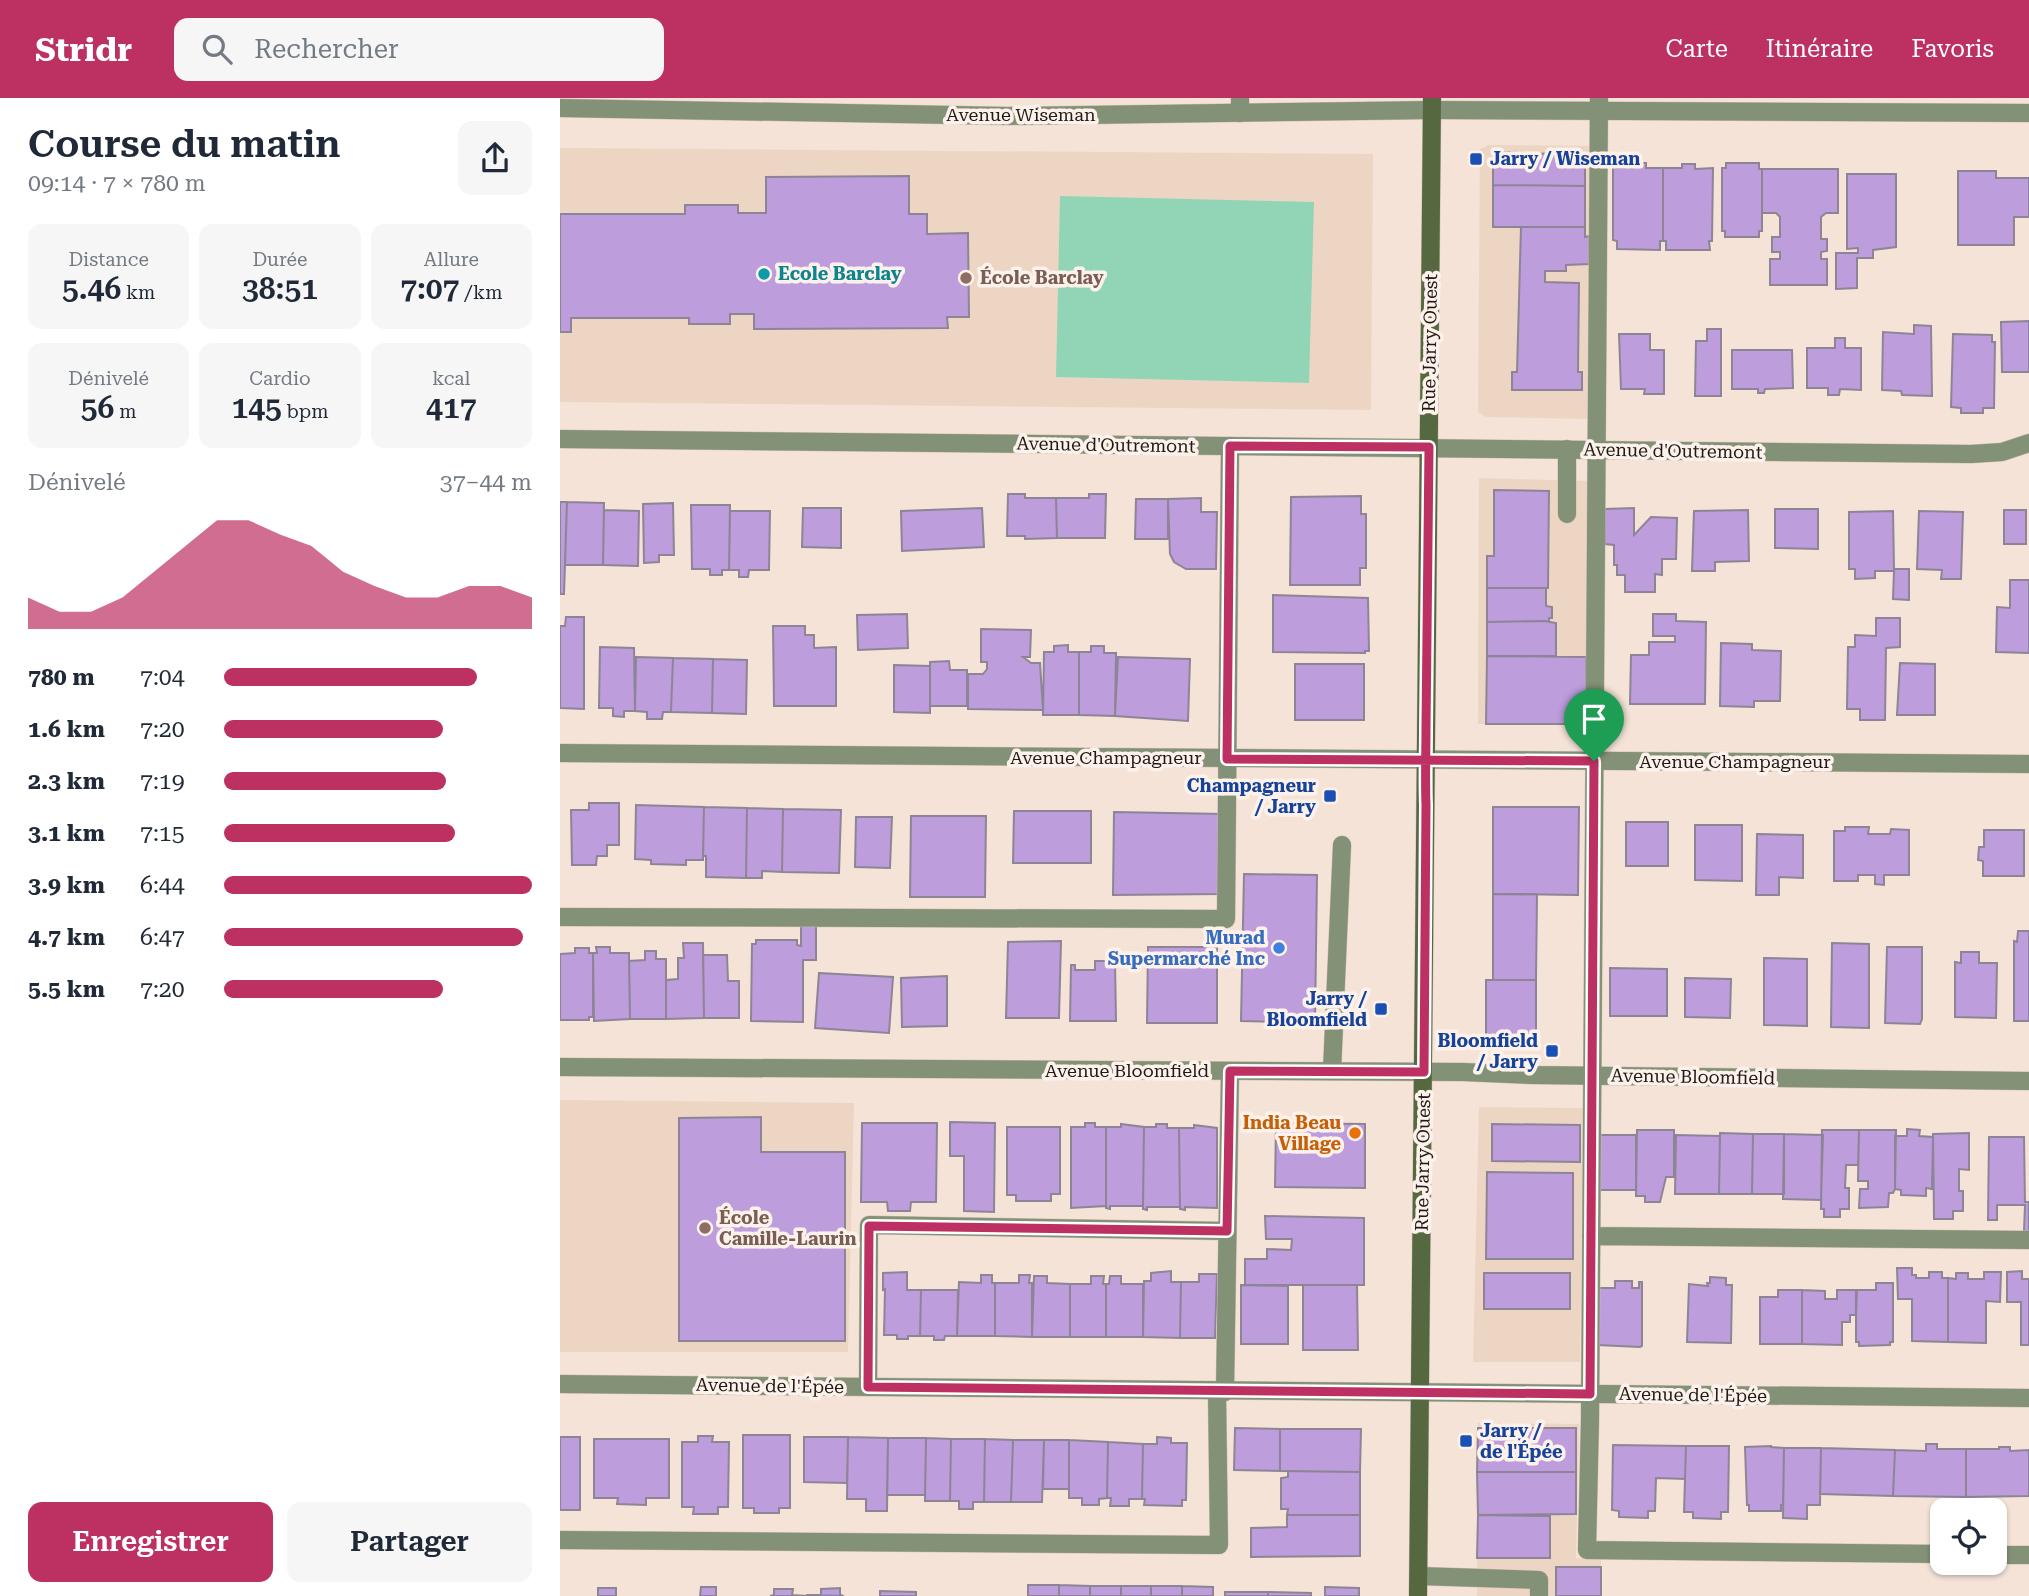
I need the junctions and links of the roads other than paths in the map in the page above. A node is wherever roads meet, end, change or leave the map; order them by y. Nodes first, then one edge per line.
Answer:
1 (1432, 104) edge
2 (1599, 104) edge
3 (1240, 105) edge
4 (560, 108) edge
5 (2029, 113) edge
6 (560, 439) edge
7 (2029, 443) edge
8 (1230, 446) junction
9 (1429, 447) junction
10 (1567, 449) junction
11 (1596, 450) junction
12 (1567, 514) dead end
13 (560, 753) edge
14 (1227, 759) junction
15 (1426, 760) junction
16 (1594, 761) junction
17 (2029, 764) edge
18 (1342, 845) dead end
19 (560, 917) edge
20 (560, 1067) edge
21 (1230, 1071) junction
22 (1332, 1071) junction
23 (1424, 1072) junction
24 (1591, 1076) junction
25 (2029, 1081) edge
26 (1227, 1231) junction
27 (1591, 1236) junction
28 (2029, 1240) edge
29 (560, 1384) edge
30 (868, 1387) junction
31 (1221, 1392) junction
32 (1420, 1392) junction
33 (1590, 1394) junction
34 (2029, 1398) edge
35 (560, 1540) edge
36 (1930, 1554) edge
37 (2007, 1555) edge
38 (2029, 1555) edge
39 (1419, 1576) junction
40 (1488, 1587) edge
41 (1516, 1588) edge
42 (1419, 1596) edge
43 (1539, 1596) edge

1 - 2 street, Avenue Wiseman
1 - 3 street, Avenue Wiseman
1 - 9 main road, Rue Jarry Ouest
2 - 5 street, Avenue Wiseman
2 - 11 street
3 - 4 street, Avenue Wiseman
6 - 8 street, Avenue d'Outremont
7 - 11 street, Avenue d'Outremont
8 - 9 street, Avenue d'Outremont
8 - 14 street
9 - 10 street, Avenue d'Outremont
9 - 15 main road, Rue Jarry Ouest
10 - 11 street, Avenue d'Outremont
10 - 12 street
11 - 16 street
13 - 14 street, Avenue Champagneur
14 - 15 street, Avenue Champagneur
14 - 19 street
15 - 16 street, Avenue Champagneur
15 - 23 main road, Rue Jarry Ouest
16 - 17 street, Avenue Champagneur
16 - 24 street
18 - 22 street
20 - 21 street, Avenue Bloomfield
21 - 22 street, Avenue Bloomfield
21 - 26 street
22 - 23 street, Avenue Bloomfield
23 - 24 street, Avenue Bloomfield
23 - 32 main road, Rue Jarry Ouest
24 - 25 street, Avenue Bloomfield
24 - 27 street
26 - 30 street
26 - 31 street
27 - 28 street
27 - 33 street
29 - 30 street, Avenue de l'Épée
30 - 31 street, Avenue de l'Épée
31 - 32 street, Avenue de l'Épée
31 - 35 street
32 - 33 street, Avenue de l'Épée
32 - 39 main road, Rue Jarry Ouest
33 - 34 street, Avenue de l'Épée
33 - 36 street
37 - 38 street
39 - 40 street
39 - 42 main road, Rue Jarry Ouest
40 - 41 street
41 - 43 street

